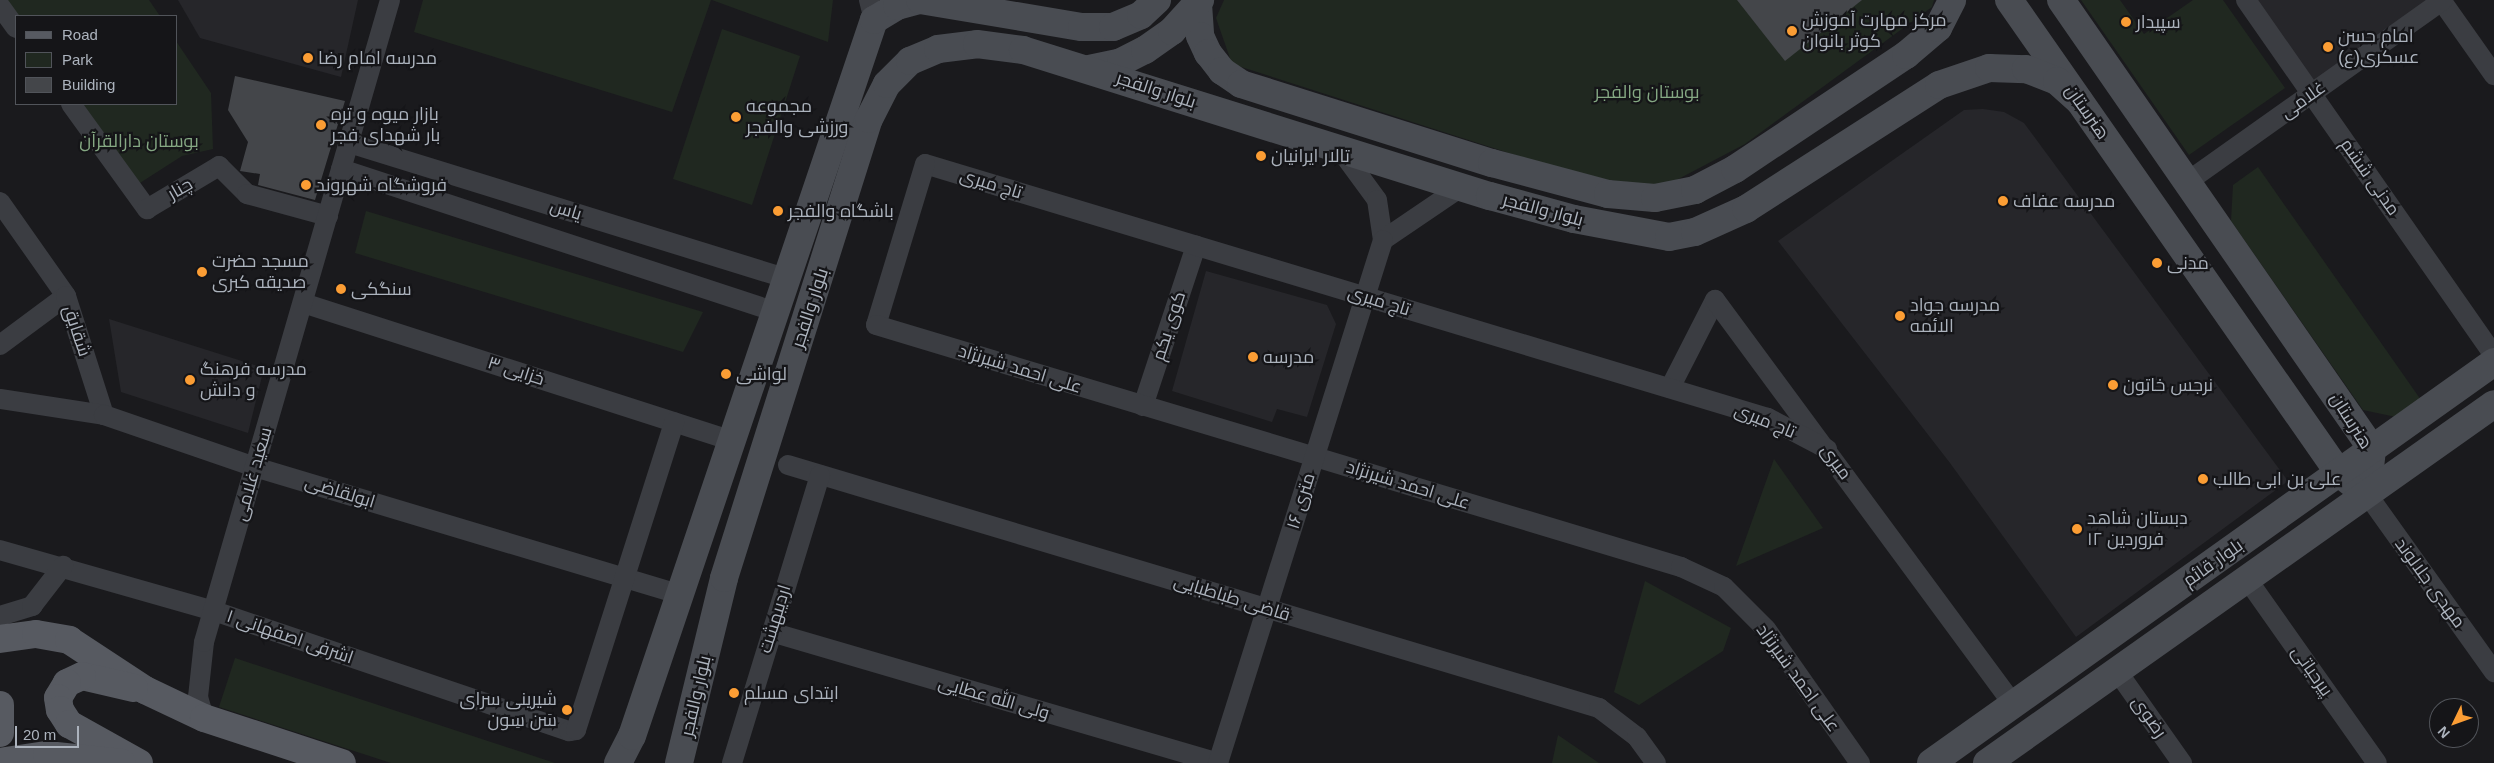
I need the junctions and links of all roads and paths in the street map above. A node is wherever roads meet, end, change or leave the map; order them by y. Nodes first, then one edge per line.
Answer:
1 (390, 0) edge
2 (1156, 0) edge
3 (1952, 0) edge
4 (2009, 0) edge
5 (2062, 0) edge
6 (2246, 0) edge
7 (2442, 0) edge
8 (1199, 2) edge
9 (0, 6) edge
10 (874, 7) edge
11 (15, 27) edge
12 (1089, 69) junction
13 (2494, 75) edge
14 (2312, 94) junction
15 (2079, 101) junction
16 (72, 105) edge
17 (349, 143) junction
18 (1339, 148) junction
19 (341, 169) junction
20 (2187, 182) junction
21 (1461, 187) junction
22 (0, 202) edge
23 (328, 216) junction
24 (1383, 240) junction
25 (1196, 246) junction
26 (784, 277) junction
27 (816, 287) junction
28 (66, 296) junction
29 (1365, 297) junction
30 (303, 303) junction
31 (772, 311) junction
32 (806, 322) junction
33 (876, 325) joint
34 (0, 345) edge
35 (2494, 355) edge
36 (2494, 362) edge
37 (1670, 388) junction
38 (0, 399) edge
39 (1143, 406) junction
40 (2493, 407) edge
41 (104, 415) junction
42 (674, 422) junction
43 (730, 440) junction
44 (1827, 449) junction
45 (2372, 449) junction
46 (1315, 458) junction
47 (788, 465) dead end
48 (255, 467) junction
49 (2339, 473) junction
50 (820, 475) junction
51 (2367, 494) junction
52 (0, 550) edge
53 (63, 566) junction
54 (625, 578) junction
55 (2247, 579) junction
56 (678, 594) junction
57 (1267, 608) junction
58 (214, 611) junction
59 (0, 616) edge
60 (770, 632) junction
61 (0, 638) edge
62 (2117, 671) junction
63 (2494, 672) edge
64 (145, 690) junction
65 (2014, 704) junction
66 (0, 705) edge
67 (204, 718) junction
68 (0, 733) edge
69 (683, 757) edge
70 (0, 762) edge
71 (122, 763) edge
72 (139, 763) edge
73 (342, 763) edge
74 (618, 763) edge
75 (732, 763) edge
76 (1218, 763) edge
77 (1656, 763) edge
78 (1860, 763) edge
79 (1931, 763) edge
80 (1988, 763) edge
81 (2182, 763) edge
82 (2377, 763) edge

1 - 17 street, سعید غلامی
2 - 10 main road, بلوار والفجر
3 - 8 main road, بلوار والفجر
4 - 15 main road, هنرستان
5 - 20 main road, هنرستان
6 - 14 street, مدنی ششم
7 - 13 street
7 - 14 street, غلامی
8 - 12 main road
9 - 11 street
10 - 26 main road, بلوار والفجر
12 - 18 main road, بلوار والفجر
12 - 27 main road, بلوار والفجر
14 - 20 street, غلامی
14 - 35 street, مدنی ششم
15 - 21 main road, بلوار والفجر
15 - 49 main road, هنرستان
16 - 23 street, چنار
17 - 19 street, سعید غلامی
17 - 26 street, یاس
18 - 21 main road, بلوار والفجر
18 - 24 street
19 - 23 street, سعید غلامی
19 - 31 street, یاس
20 - 45 main road, هنرستان
21 - 24 street
22 - 28 street
23 - 30 street, سعید غلامی
24 - 29 street, ۱۶ متری
25 - 29 street, تاج میری
25 - 33 street, تاج میری
25 - 39 street, کوی یکم
26 - 27 main road
26 - 31 main road, بلوار والفجر
27 - 32 main road, بلوار والفجر
28 - 34 street, شقایق
28 - 41 street, شقایق
29 - 37 street, تاج میری
29 - 46 street, ۱۶ متری
30 - 42 street, خزایی ۳
30 - 48 street, سعید غلامی
31 - 32 main road
31 - 43 main road, بلوار والفجر
32 - 69 main road, بلوار والفجر
33 - 39 street, علی احمد شیرنژاد
36 - 45 main road, بلوار قائم
37 - 44 street, تاج میری
37 - 44 street, میری
38 - 41 street, ابولقاضی
39 - 46 street, علی احمد شیرنژاد
40 - 51 main road, بلوار قائم
41 - 48 street, ابولقاضی
42 - 43 street, خزایی ۳
42 - 54 street
43 - 56 main road, بلوار والفجر
44 - 65 street, میری
45 - 49 main road, بلوار قائم
45 - 51 main road, هنرستان
46 - 57 street, ۱۶ متری
46 - 78 street, علی احمد شیرنژاد
47 - 50 street, قاضی طباطبایی
48 - 54 street, ابولقاضی
48 - 58 street, سعید غلامی
49 - 51 main road, هنرستان
49 - 65 main road, بلوار قائم
50 - 57 street, قاضی طباطبایی
50 - 60 street, اردیبهشت
51 - 55 main road, بلوار قائم
51 - 63 street, مهدی جلالوند
52 - 53 street, اشرفی اصفهانی ۱
53 - 58 street, اشرفی اصفهانی ۱
53 - 59 street
54 - 56 street, ابولقاضی
54 - 58 street, اشرفی اصفهانی ۱
55 - 62 main road, بلوار قائم
55 - 82 street, پیرحیاتی
56 - 74 main road, بلوار والفجر
57 - 76 street, ۱۶ متری
57 - 77 street, قاضی طباطبایی
58 - 67 street, سعید غلامی
60 - 75 street, اردیبهشت
60 - 76 street, ولی الله عطایی
61 - 64 main road
62 - 80 main road, بلوار قائم
62 - 81 street, رضوی
64 - 67 main road
64 - 72 main road
65 - 79 main road, بلوار قائم
66 - 68 main road
67 - 73 main road
70 - 71 main road

